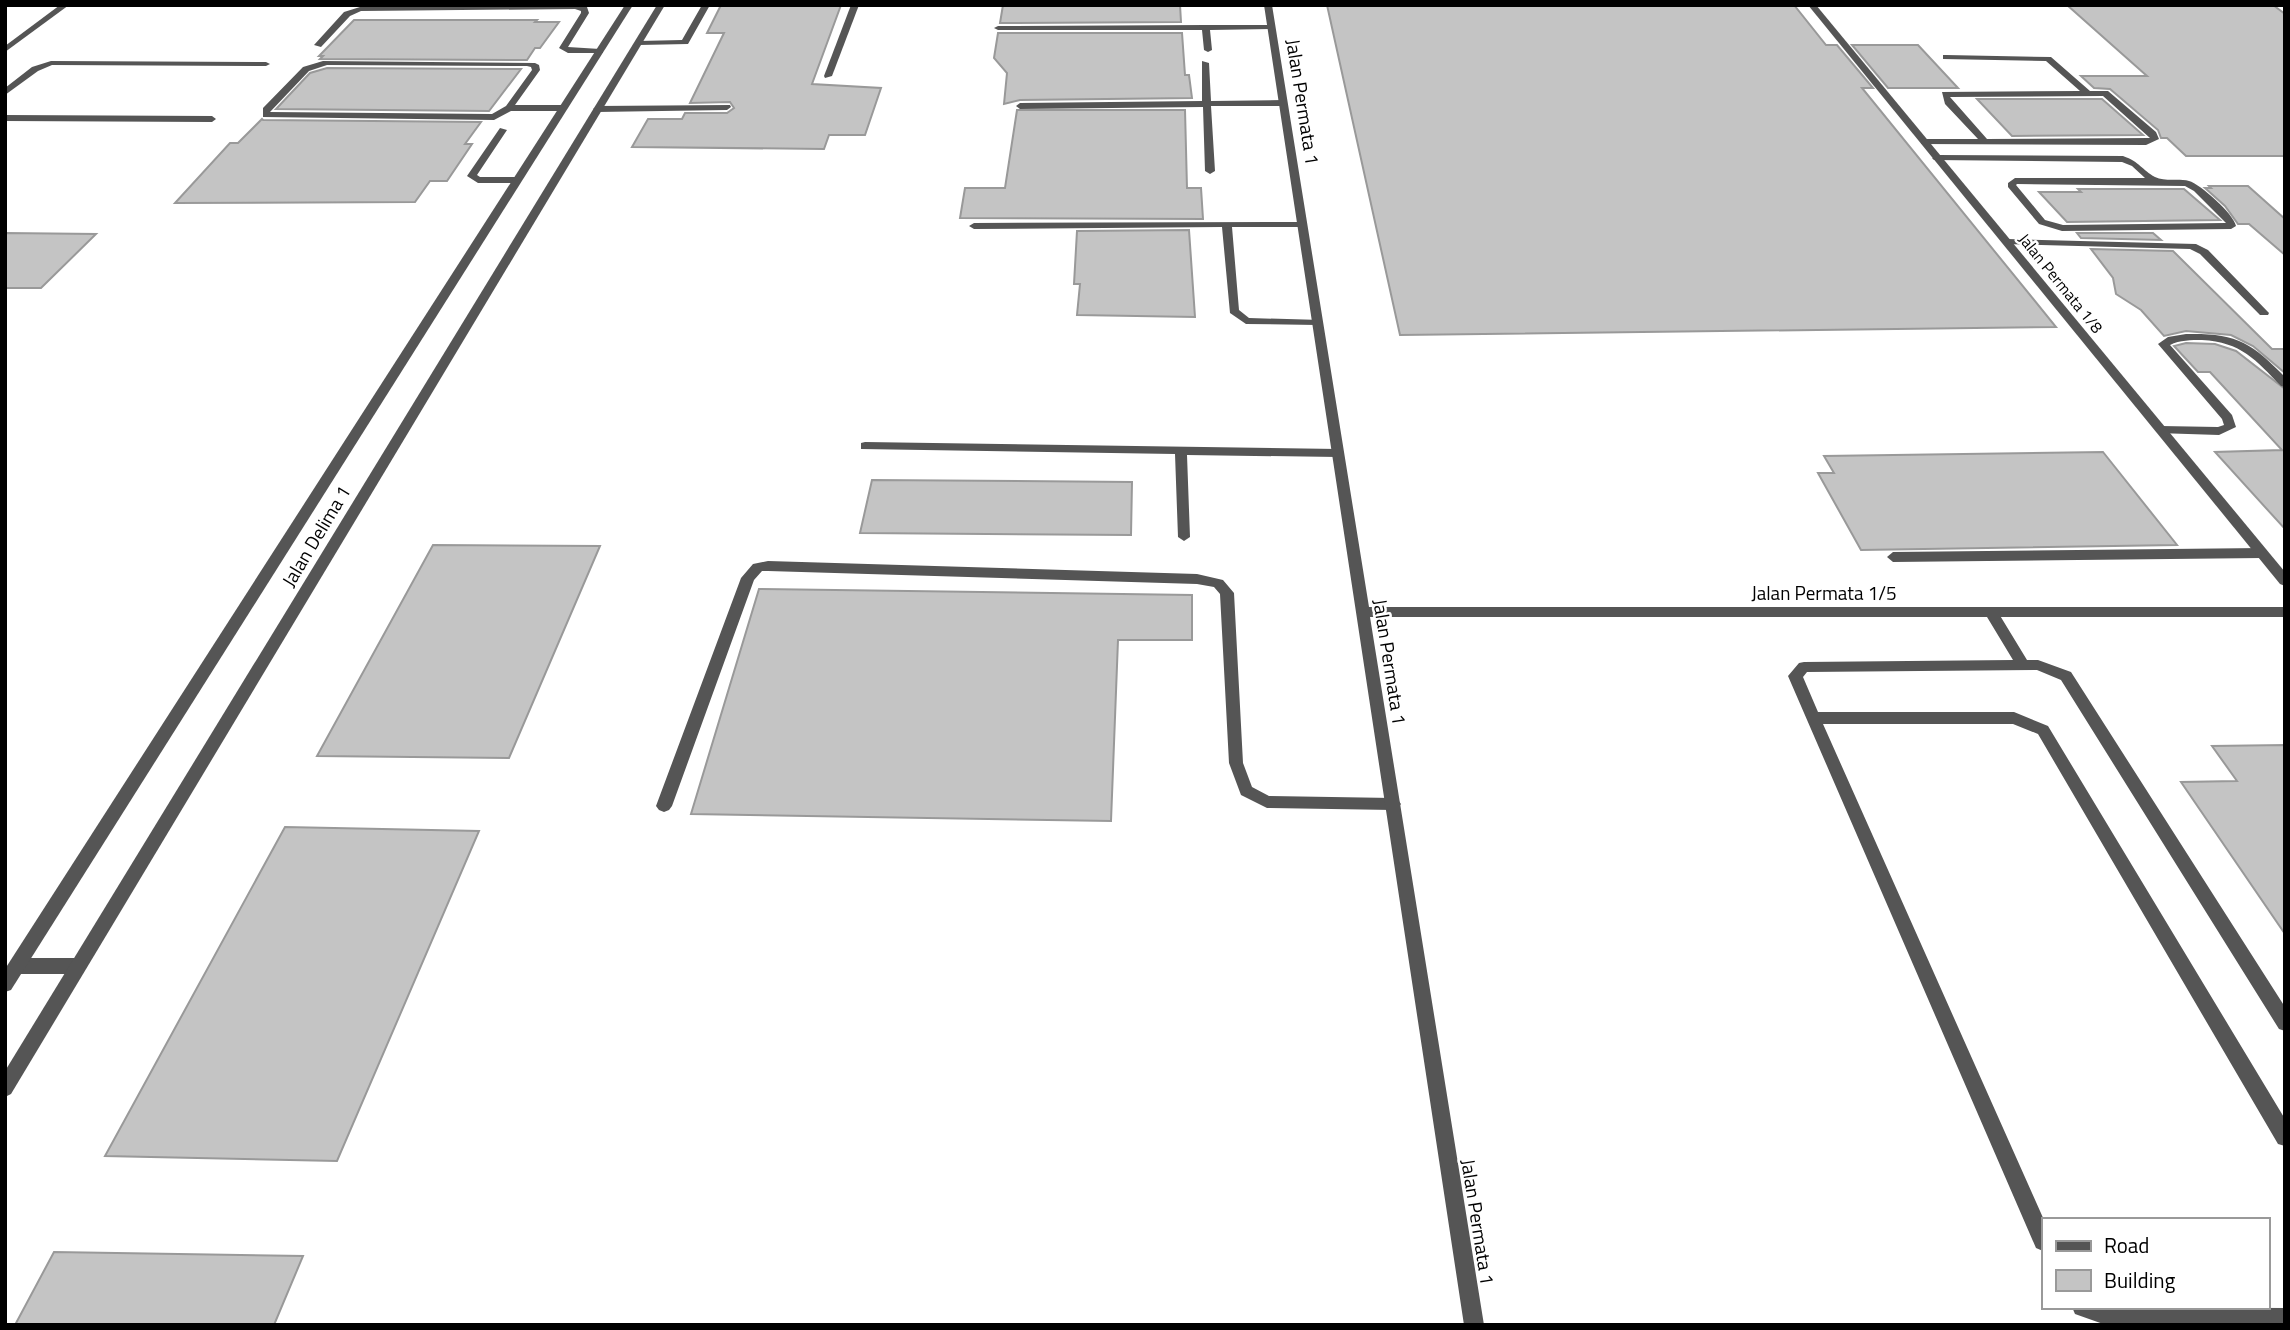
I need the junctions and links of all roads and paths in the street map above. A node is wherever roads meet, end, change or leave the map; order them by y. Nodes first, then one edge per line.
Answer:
1 (65, 5) edge
2 (629, 5) edge
3 (661, 5) edge
4 (705, 5) edge
5 (855, 5) edge
6 (1268, 5) edge
7 (1812, 5) edge
8 (1206, 27) junction
9 (1271, 27) junction
10 (998, 28) dead end
11 (5, 42) edge
12 (16, 42) junction
13 (639, 43) junction
14 (318, 45) dead end
15 (5, 50) edge
16 (1208, 50) dead end
17 (600, 51) junction
18 (1945, 57) dead end
19 (1205, 63) dead end
20 (266, 64) dead end
21 (5, 75) edge
22 (28, 75) junction
23 (828, 76) dead end
24 (5, 92) edge
25 (2087, 92) junction
26 (1283, 103) junction
27 (1208, 104) junction
28 (1020, 106) dead end
29 (727, 107) dead end
30 (509, 108) junction
31 (562, 108) junction
32 (597, 109) junction
33 (5, 118) edge
34 (212, 119) dead end
35 (503, 130) dead end
36 (1924, 142) junction
37 (1985, 142) junction
38 (1937, 158) junction
39 (1210, 171) dead end
40 (517, 180) junction
41 (2154, 181) junction
42 (1302, 224) junction
43 (1227, 225) junction
44 (974, 226) dead end
45 (2007, 242) junction
46 (2264, 313) dead end
47 (1317, 322) junction
48 (2285, 384) edge
49 (2161, 430) junction
50 (865, 446) dead end
51 (1181, 451) junction
52 (1338, 453) junction
53 (1184, 537) dead end
54 (2262, 553) junction
55 (1893, 557) dead end
56 (2285, 581) edge
57 (1363, 612) junction
58 (1991, 612) junction
59 (2285, 612) edge
60 (2023, 665) junction
61 (1812, 718) junction
62 (1393, 804) junction
63 (664, 806) dead end
64 (16, 966) junction
65 (78, 966) junction
66 (5, 984) edge
67 (2285, 1023) edge
68 (5, 1087) edge
69 (2285, 1137) edge
70 (2042, 1239) edge
71 (2088, 1309) edge
72 (2285, 1318) edge
73 (1474, 1325) edge

1 - 12 street
2 - 17 street, Jalan Delima 1
3 - 13 street, Jalan Delima 1
4 - 13 street
5 - 23 street
6 - 9 street, Jalan Permata 1
7 - 36 street, Jalan Permata 1/8
8 - 9 street
8 - 10 street
8 - 16 street
9 - 26 street, Jalan Permata 1
11 - 12 street
12 - 15 street
13 - 32 street, Jalan Delima 1
14 - 17 street
17 - 31 street, Jalan Delima 1
18 - 25 street
19 - 27 street
20 - 22 street
21 - 22 street
22 - 24 street
25 - 37 street
25 - 37 street
26 - 27 street
26 - 42 street, Jalan Permata 1
27 - 28 street
27 - 39 street
29 - 32 street
30 - 30 street
30 - 31 street
31 - 40 street, Jalan Delima 1
32 - 65 street, Jalan Delima 1
33 - 34 street
35 - 40 street
36 - 37 street
36 - 38 street, Jalan Permata 1/8
38 - 41 street
38 - 45 street, Jalan Permata 1/8
40 - 64 street, Jalan Delima 1
41 - 41 street
42 - 43 street
42 - 47 street, Jalan Permata 1
43 - 44 street
43 - 47 street
45 - 46 street
45 - 49 street, Jalan Permata 1/8
47 - 52 street, Jalan Permata 1
48 - 49 street
49 - 54 street, Jalan Permata 1/8
50 - 51 street
51 - 52 street
51 - 53 street
52 - 57 street, Jalan Permata 1
54 - 55 street
54 - 56 street, Jalan Permata 1/8
57 - 58 street, Jalan Permata 1/5
57 - 62 street, Jalan Permata 1
58 - 59 street, Jalan Permata 1/5
58 - 60 street
60 - 61 street
60 - 67 street
61 - 69 street
61 - 70 street
62 - 63 street
62 - 73 street, Jalan Permata 1
64 - 65 street
64 - 66 street, Jalan Delima 1
65 - 68 street, Jalan Delima 1
71 - 72 street

